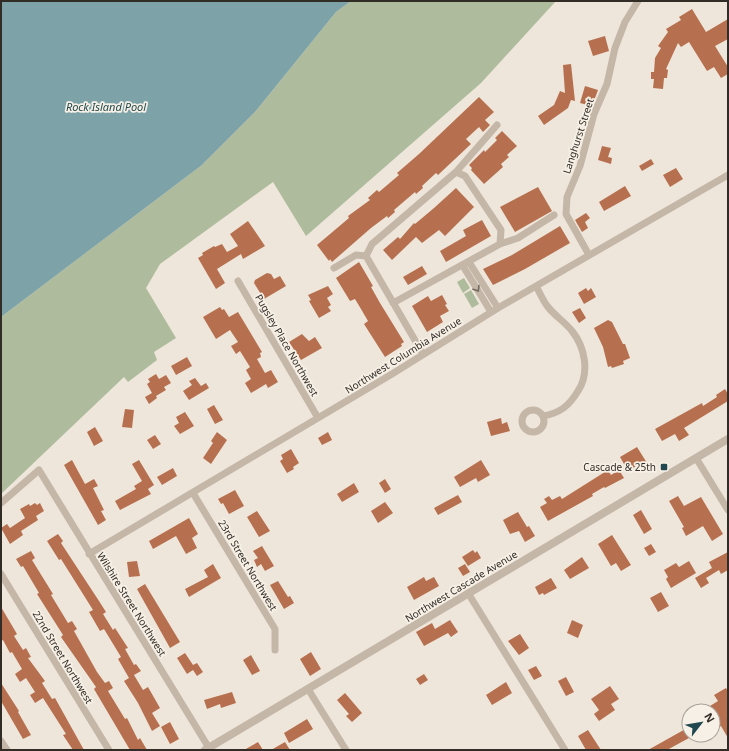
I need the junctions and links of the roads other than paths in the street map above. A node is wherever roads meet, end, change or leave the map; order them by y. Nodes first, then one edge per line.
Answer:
1 (638, 1) edge
2 (497, 126) dead end
3 (456, 172) junction
4 (728, 174) edge
5 (554, 214) dead end
6 (500, 244) junction
7 (589, 254) junction
8 (366, 256) junction
9 (466, 264) junction
10 (334, 268) dead end
11 (238, 281) dead end
12 (536, 286) junction
13 (393, 303) junction
14 (494, 310) junction
15 (423, 354) junction
16 (543, 416) dead end
17 (318, 418) junction
18 (728, 439) edge
19 (696, 458) junction
20 (193, 492) junction
21 (1, 503) edge
22 (728, 510) edge
23 (90, 554) junction
24 (1, 574) edge
25 (468, 592) junction
26 (275, 650) dead end
27 (308, 689) junction
28 (1, 741) edge
29 (207, 749) edge
30 (7, 750) edge
31 (109, 750) edge
32 (346, 750) edge
33 (565, 750) edge

1 - 7 street, Langhurst Street
2 - 3 street
3 - 6 street
3 - 8 street
4 - 7 street, Northwest Columbia Avenue
5 - 6 street
6 - 9 street
7 - 12 street, Northwest Columbia Avenue
8 - 10 street
8 - 13 street
9 - 13 street
9 - 14 street
11 - 17 street, Pugsley Place Northwest
12 - 14 street, Northwest Columbia Avenue
12 - 16 street
13 - 15 street
14 - 15 street, Northwest Columbia Avenue
15 - 17 street, Northwest Columbia Avenue
17 - 20 street, Northwest Columbia Avenue
18 - 19 street, Northwest Cascade Avenue
19 - 22 street
19 - 25 street, Northwest Cascade Avenue
20 - 23 street, Northwest Columbia Avenue
20 - 26 street, 23rd Street Northwest
21 - 23 street, Wilshire Street Northwest
23 - 29 street, Wilshire Street Northwest
24 - 31 street, 22nd Street Northwest
25 - 27 street, Northwest Cascade Avenue
25 - 33 street
27 - 29 street, Northwest Cascade Avenue
27 - 32 street
28 - 30 street

